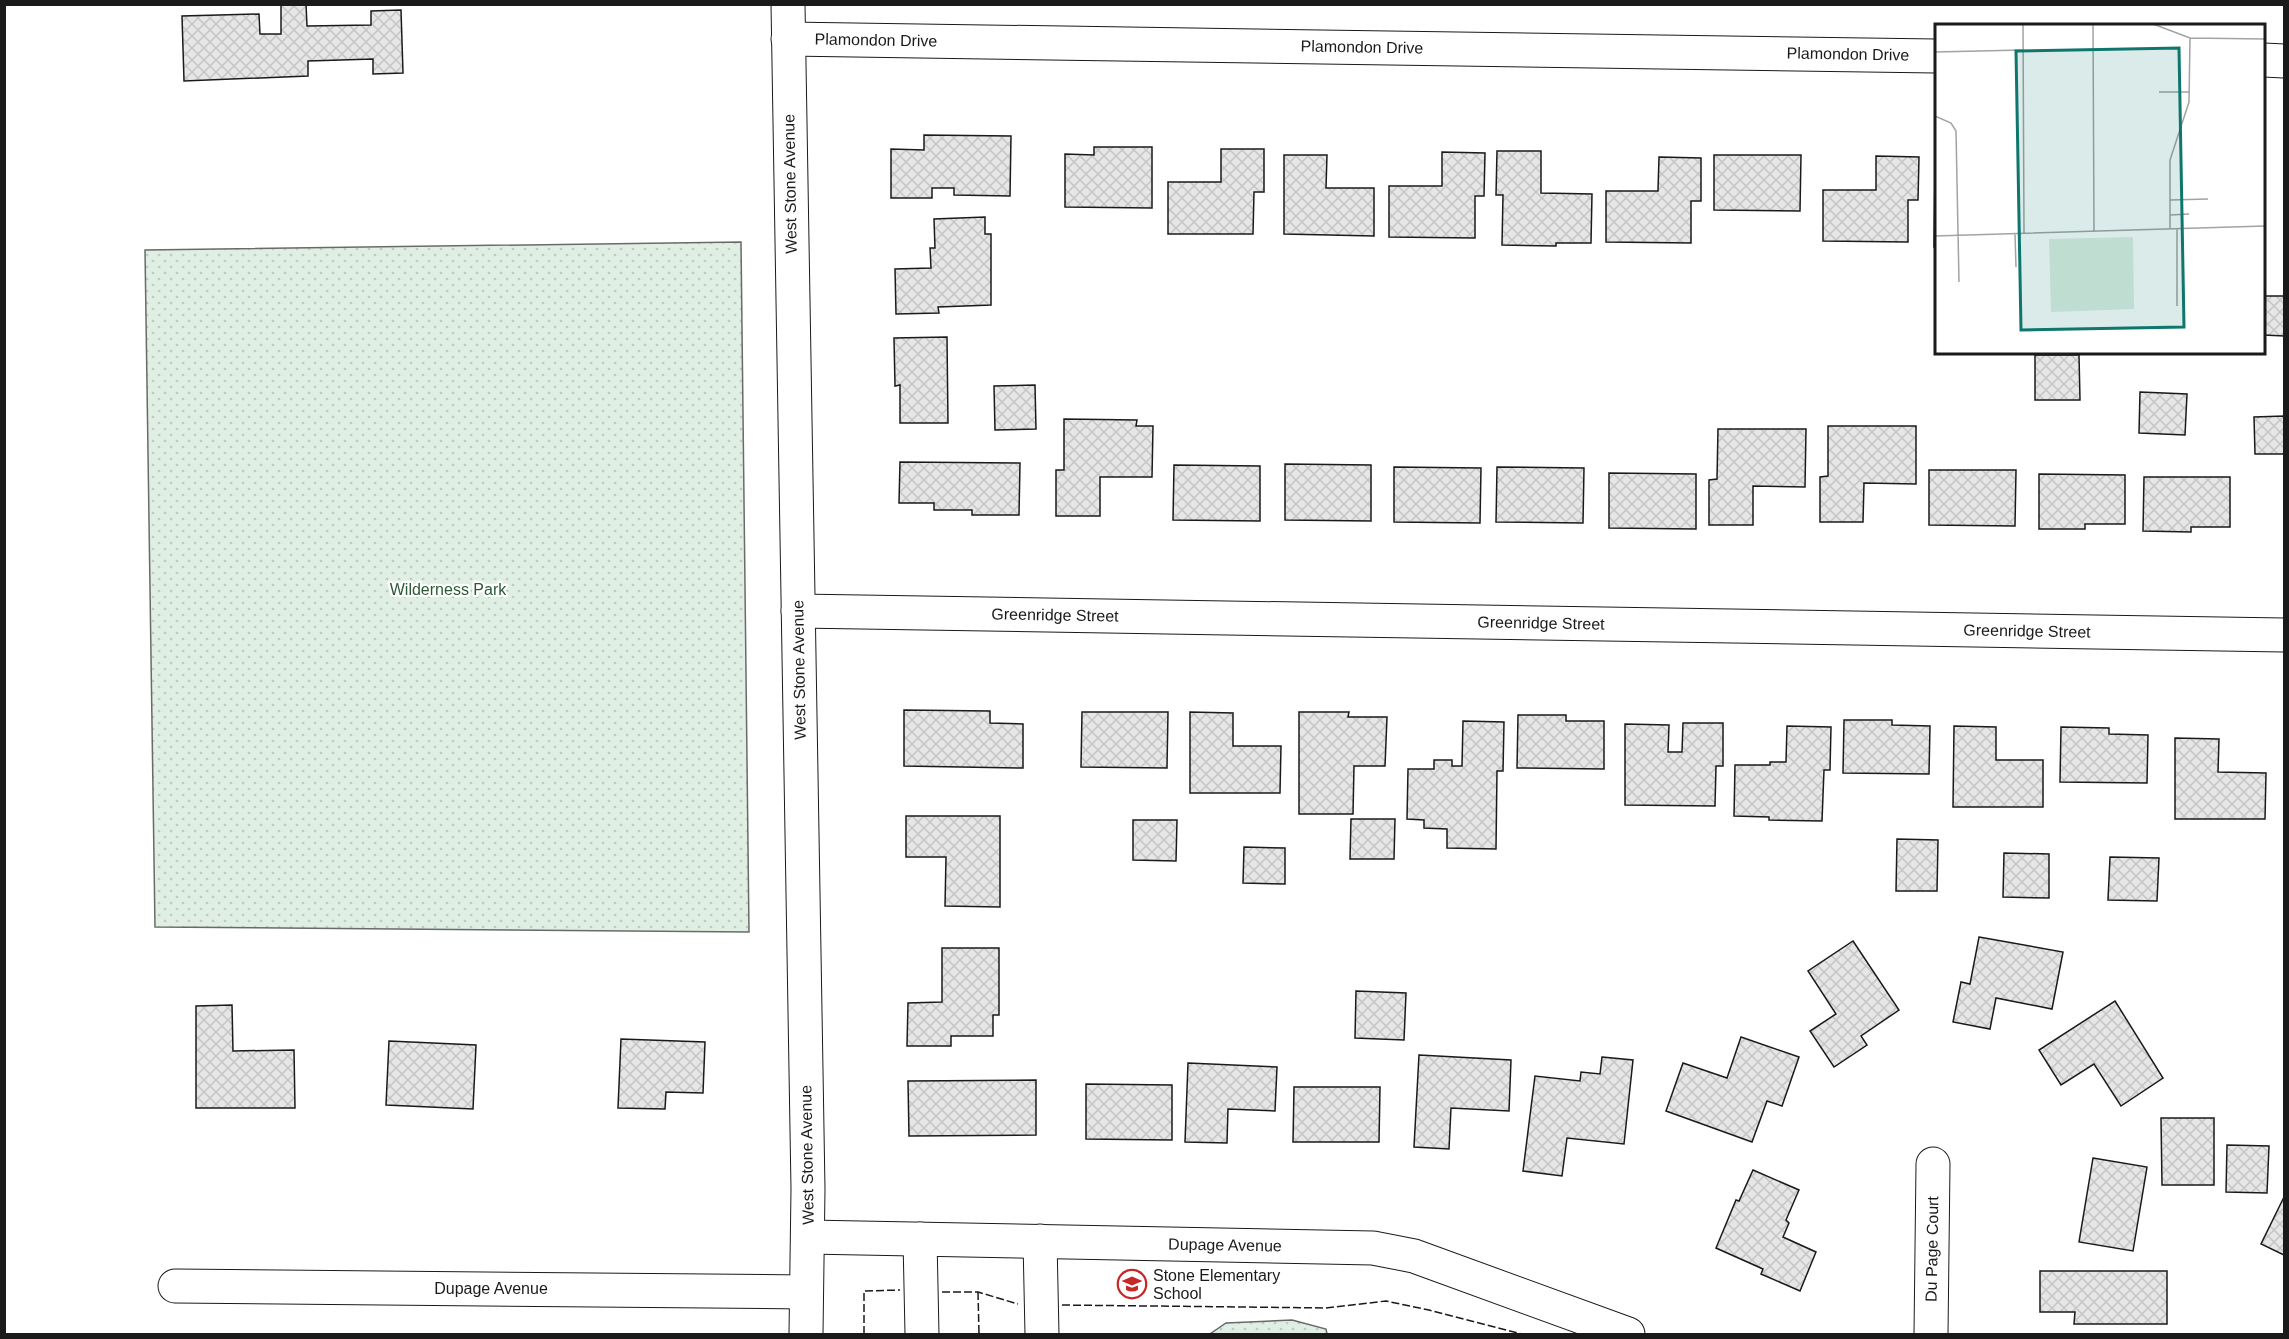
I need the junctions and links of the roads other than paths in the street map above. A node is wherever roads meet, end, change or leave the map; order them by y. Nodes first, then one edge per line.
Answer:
1 (788, 4) edge
2 (788, 39) junction
3 (1935, 56) edge
4 (2265, 60) edge
5 (2284, 61) edge
6 (798, 611) junction
7 (2284, 635) edge
8 (1933, 1164) dead end
9 (808, 1237) junction
10 (920, 1239) junction
11 (1041, 1241) junction
12 (175, 1286) dead end
13 (806, 1292) junction
14 (806, 1335) edge
15 (922, 1335) edge
16 (1042, 1335) edge
17 (1628, 1335) edge
18 (1931, 1335) edge

1 - 2 street, West Stone Avenue
2 - 3 street, Plamondon Drive
2 - 6 street, West Stone Avenue
4 - 5 street
6 - 7 street, Greenridge Street
6 - 9 street, West Stone Avenue
8 - 18 street, Du Page Court
9 - 10 street, Dupage Avenue
9 - 13 street, West Stone Avenue
10 - 11 street, Dupage Avenue
10 - 15 street
11 - 16 street
11 - 17 street, Dupage Avenue
12 - 13 street, Dupage Avenue
13 - 14 street, West Stone Avenue

